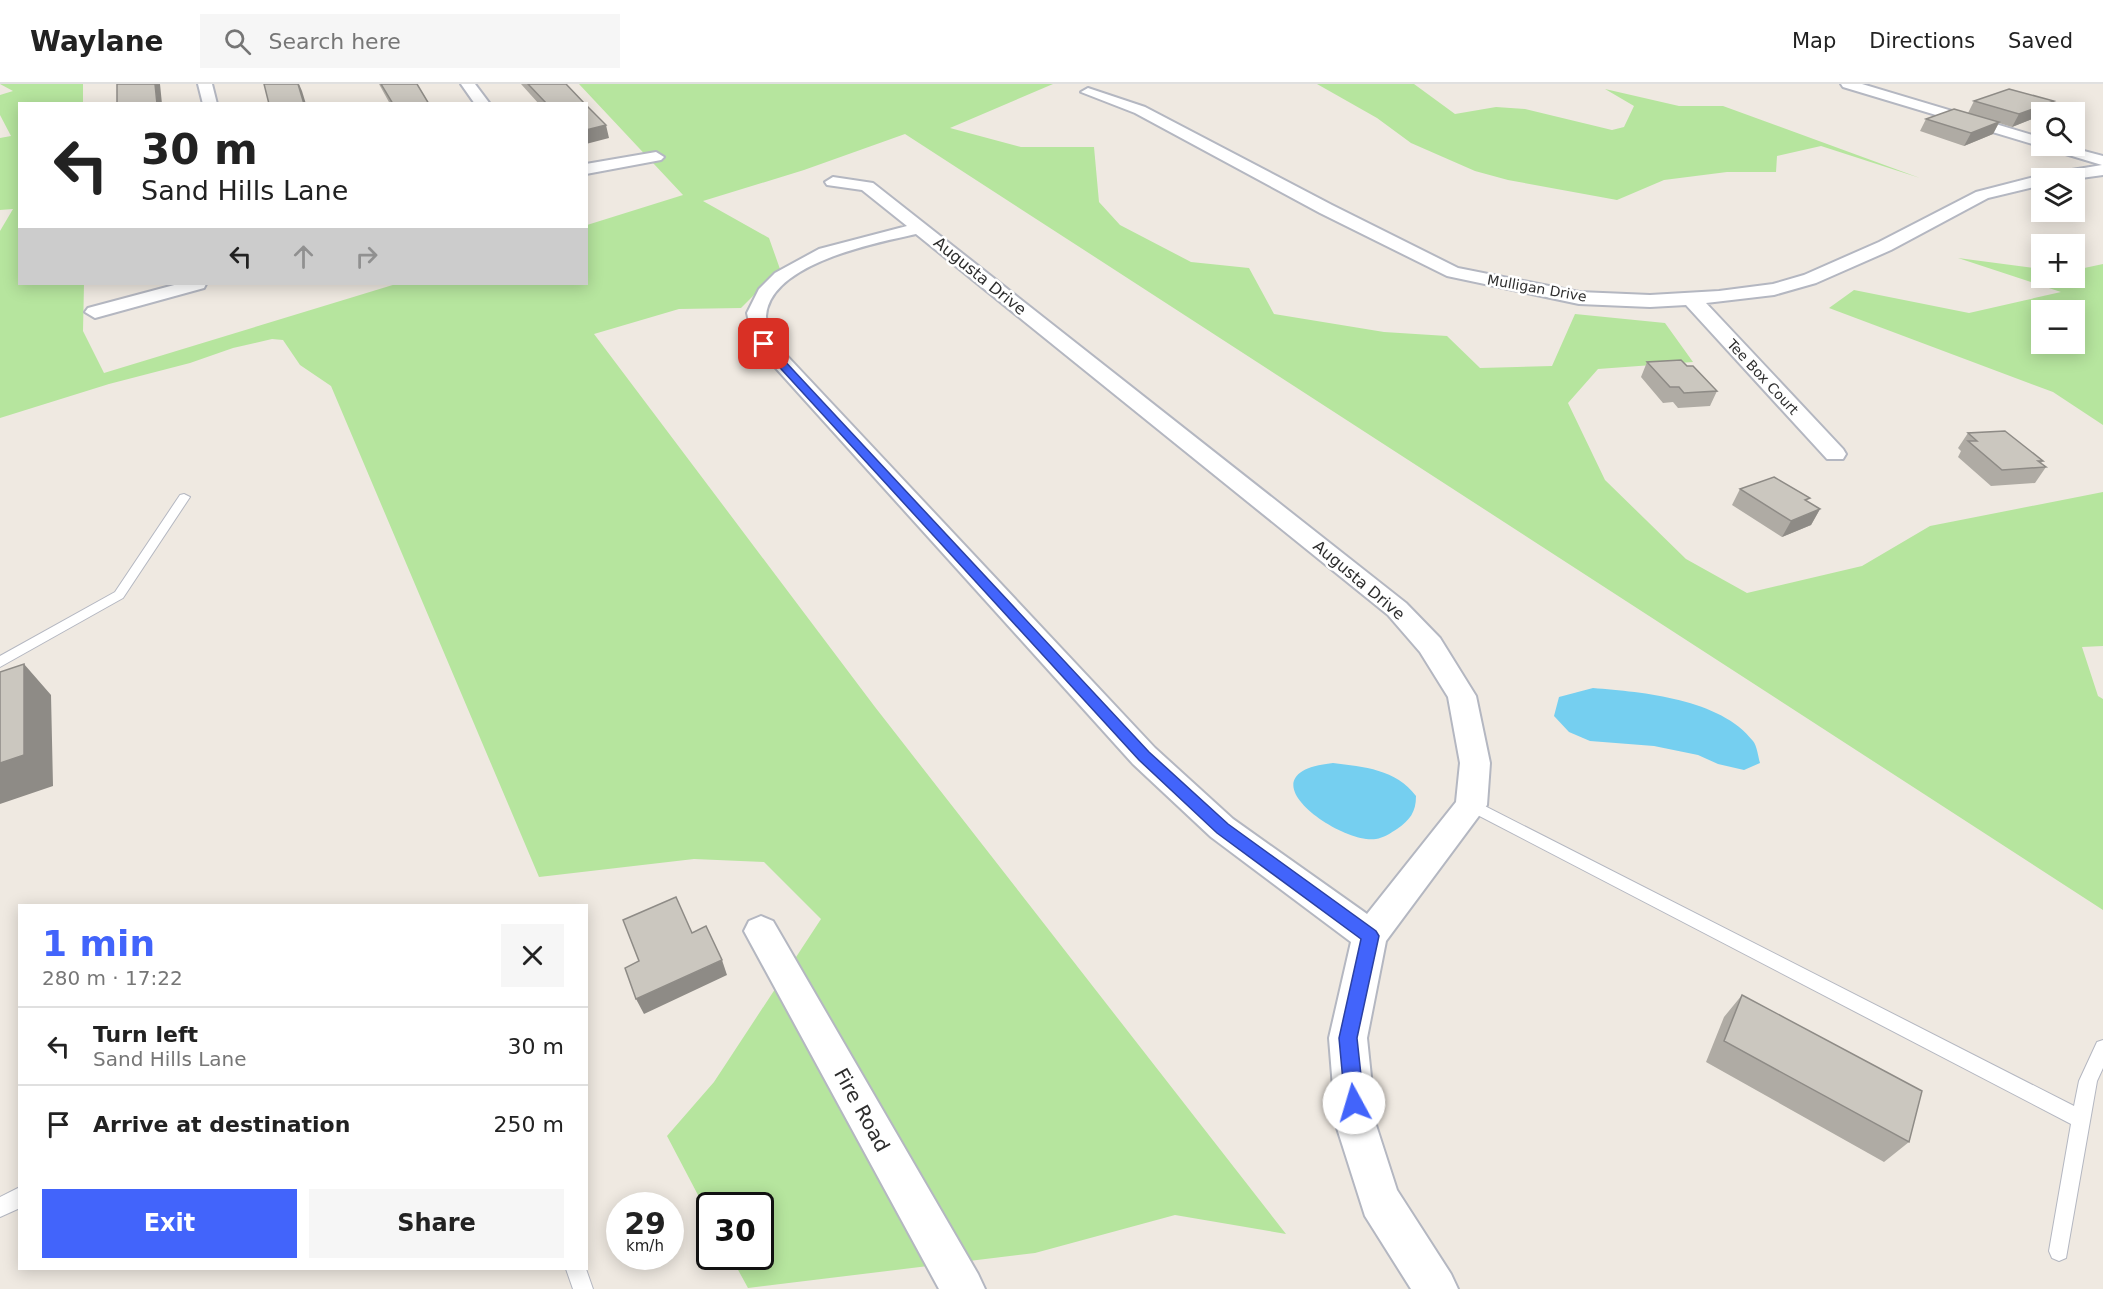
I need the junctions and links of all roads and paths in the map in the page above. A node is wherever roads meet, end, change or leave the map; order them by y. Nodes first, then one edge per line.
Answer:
1 (205, 84) edge
2 (468, 84) edge
3 (1848, 84) edge
4 (1088, 92) dead end
5 (210, 102) edge
6 (482, 102) edge
7 (2031, 140) edge
8 (2085, 156) edge
9 (656, 157) dead end
10 (2103, 161) edge
11 (588, 170) edge
12 (2103, 170) edge
13 (2085, 173) edge
14 (833, 182) dead end
15 (2031, 183) edge
16 (920, 228) junction
17 (193, 285) edge
18 (1691, 299) junction
19 (95, 312) dead end
20 (1835, 454) dead end
21 (184, 497) dead end
22 (0, 662) edge
23 (1471, 805) junction
24 (761, 931) dead end
25 (1370, 936) junction
26 (2103, 1048) edge
27 (2081, 1119) junction
28 (18, 1198) edge
29 (0, 1207) edge
30 (2059, 1251) dead end
31 (576, 1270) edge
32 (583, 1289) edge
33 (963, 1289) edge
34 (1436, 1289) edge

1 - 5 street
2 - 6 street
3 - 7 street
4 - 18 street, Mulligan Drive
8 - 10 street
9 - 11 street
12 - 13 street
14 - 16 street, Augusta Drive
15 - 18 street, Mulligan Drive
16 - 23 street, Augusta Drive
16 - 25 street
17 - 19 street
18 - 20 street, Tee Box Court
21 - 22 lane
23 - 25 street
23 - 27 lane
24 - 33 street, Fire Road
25 - 34 street
26 - 27 lane
27 - 30 lane
28 - 29 lane
31 - 32 lane

